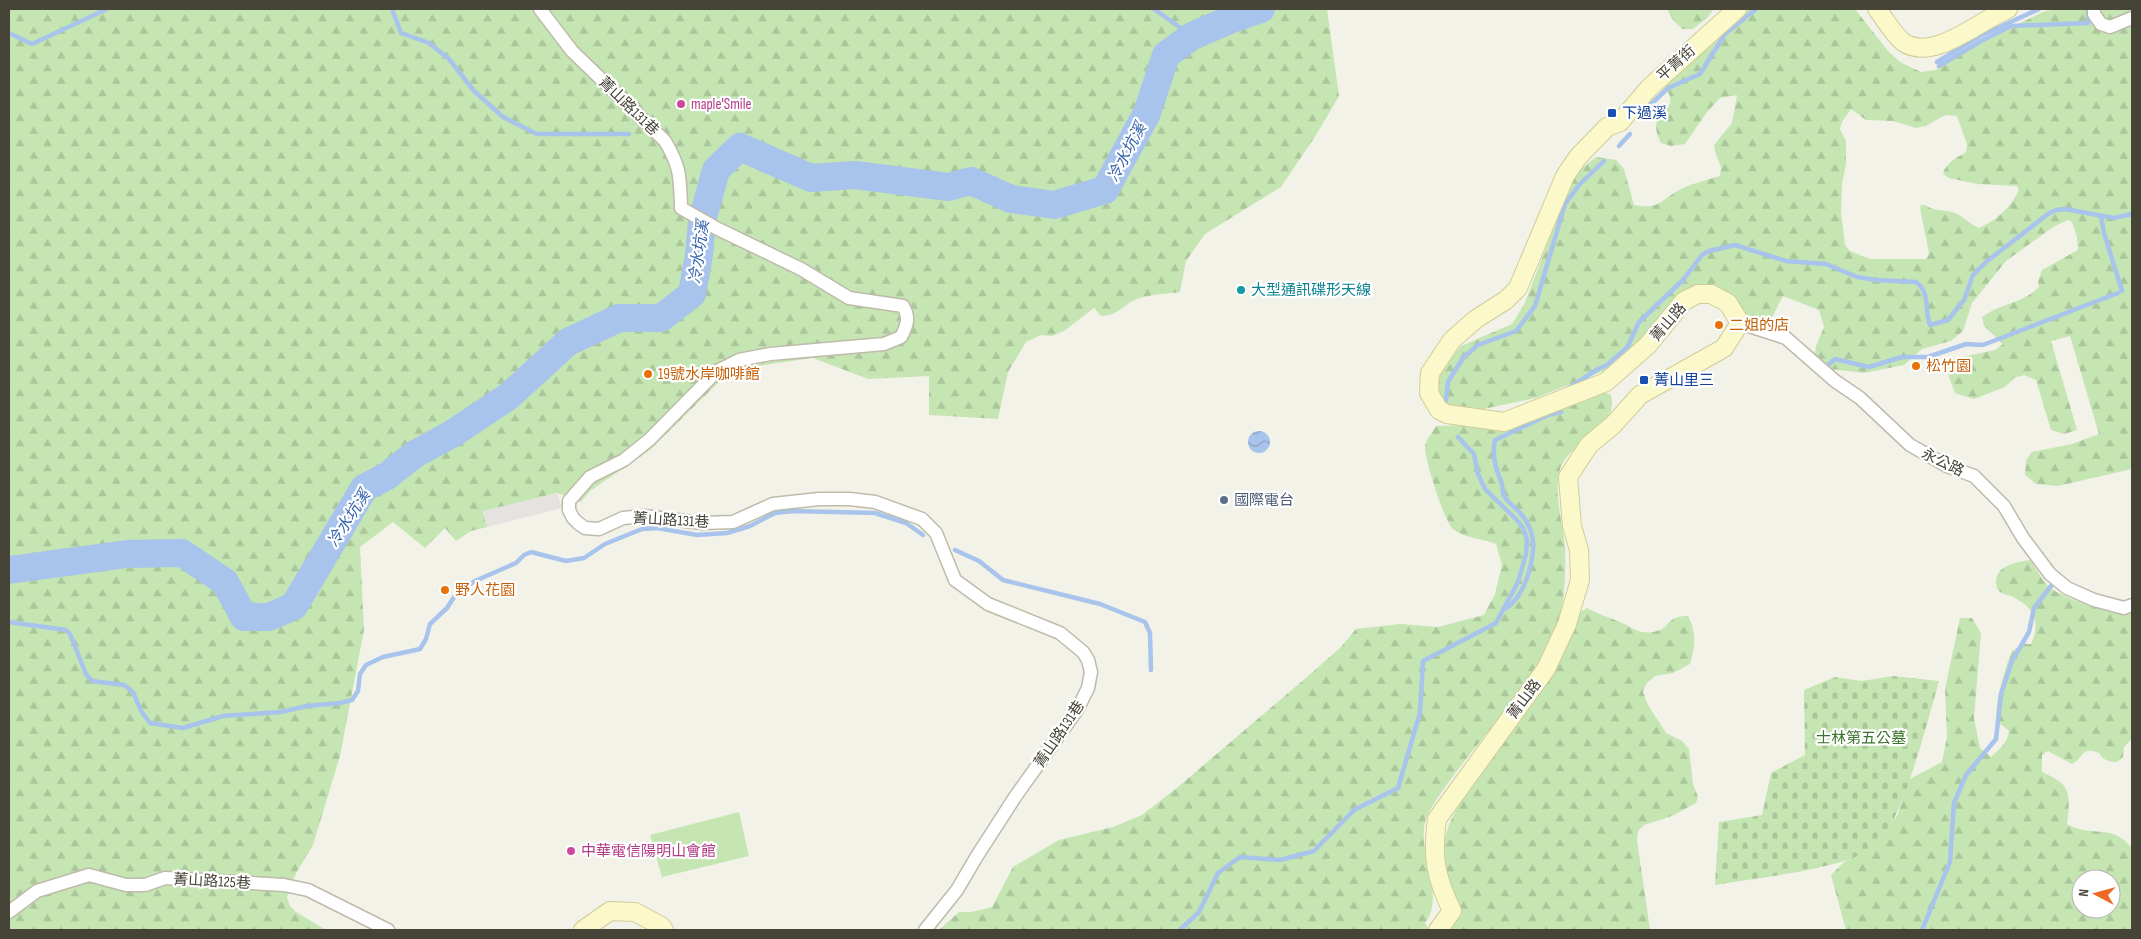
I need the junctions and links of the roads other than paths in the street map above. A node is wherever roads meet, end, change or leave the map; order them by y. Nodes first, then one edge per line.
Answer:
1 (540, 9) edge
2 (1737, 9) edge
3 (1877, 9) edge
4 (2008, 9) edge
5 (2094, 9) edge
6 (2132, 18) edge
7 (1620, 122) joint
8 (1740, 324) junction
9 (2132, 605) edge
10 (9, 912) edge
11 (388, 930) edge
12 (582, 930) edge
13 (664, 930) edge
14 (925, 930) edge
15 (1438, 930) edge

1 - 14 street, 菁山路131巷
2 - 7 street, 平菁街
3 - 4 street
5 - 6 street
7 - 8 street, 菁山路
8 - 9 street, 永公路
8 - 15 street, 菁山路
10 - 11 street, 菁山路125巷
12 - 13 street

